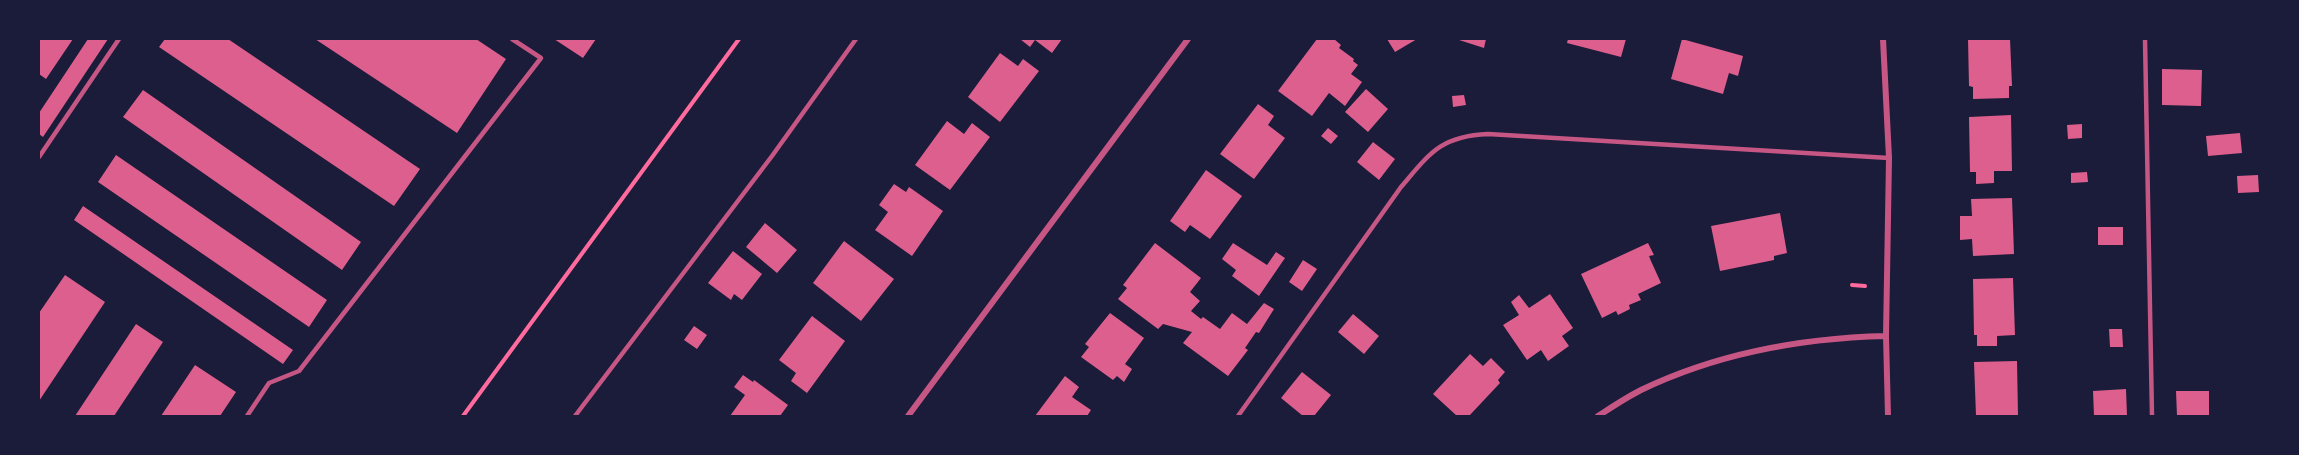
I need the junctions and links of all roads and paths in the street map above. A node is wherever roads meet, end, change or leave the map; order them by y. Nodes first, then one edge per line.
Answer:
1 (119, 39) edge
2 (512, 39) edge
3 (739, 39) edge
4 (856, 39) edge
5 (1188, 39) edge
6 (1883, 39) edge
7 (2145, 39) edge
8 (39, 158) edge
9 (1889, 158) junction
10 (1852, 285) dead end
11 (1866, 285) dead end
12 (1886, 336) junction
13 (247, 416) edge
14 (463, 416) edge
15 (575, 416) edge
16 (908, 416) edge
17 (1238, 416) edge
18 (1598, 416) edge
19 (1888, 416) edge
20 (2152, 416) edge

1 - 8 lane
2 - 13 lane
3 - 14 path
4 - 15 lane
5 - 16 street
6 - 9 street
7 - 20 lane
9 - 12 street
9 - 17 lane
10 - 11 path
12 - 18 street
12 - 19 street

